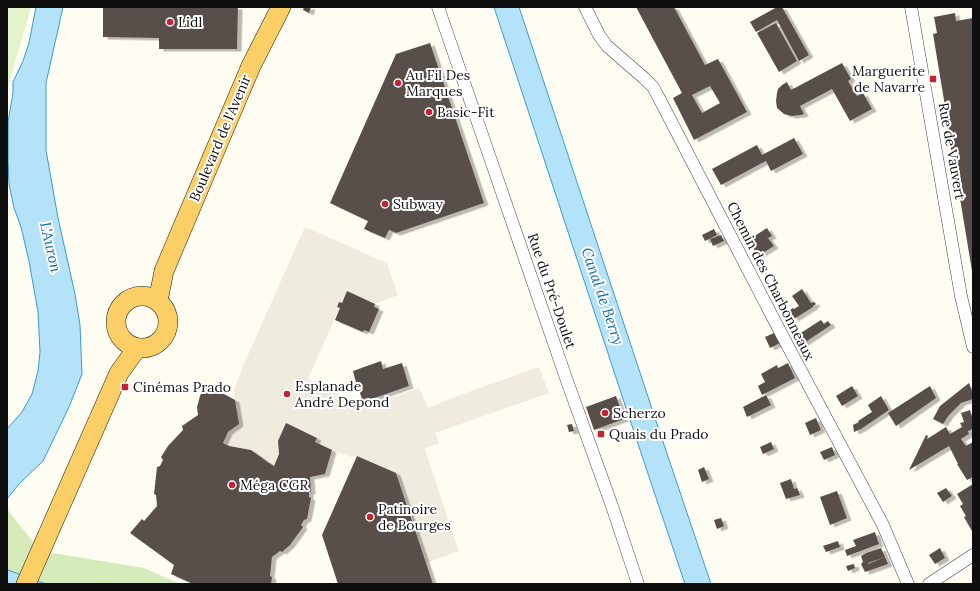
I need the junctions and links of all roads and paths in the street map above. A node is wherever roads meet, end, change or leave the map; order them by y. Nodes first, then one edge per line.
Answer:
1 (281, 7) edge
2 (438, 7) edge
3 (585, 7) edge
4 (911, 7) edge
5 (150, 298) junction
6 (130, 344) junction
7 (973, 347) edge
8 (973, 555) edge
9 (26, 584) edge
10 (638, 584) edge
11 (908, 584) edge
12 (929, 584) edge

1 - 5 main road, Boulevard de l'Avenir
2 - 10 street, Rue du Pré-Doulet
3 - 11 street, Chemin des Charbonneaux
4 - 7 street, Rue de Vauvert
5 - 6 main road
5 - 6 main road
6 - 9 main road
8 - 12 street

